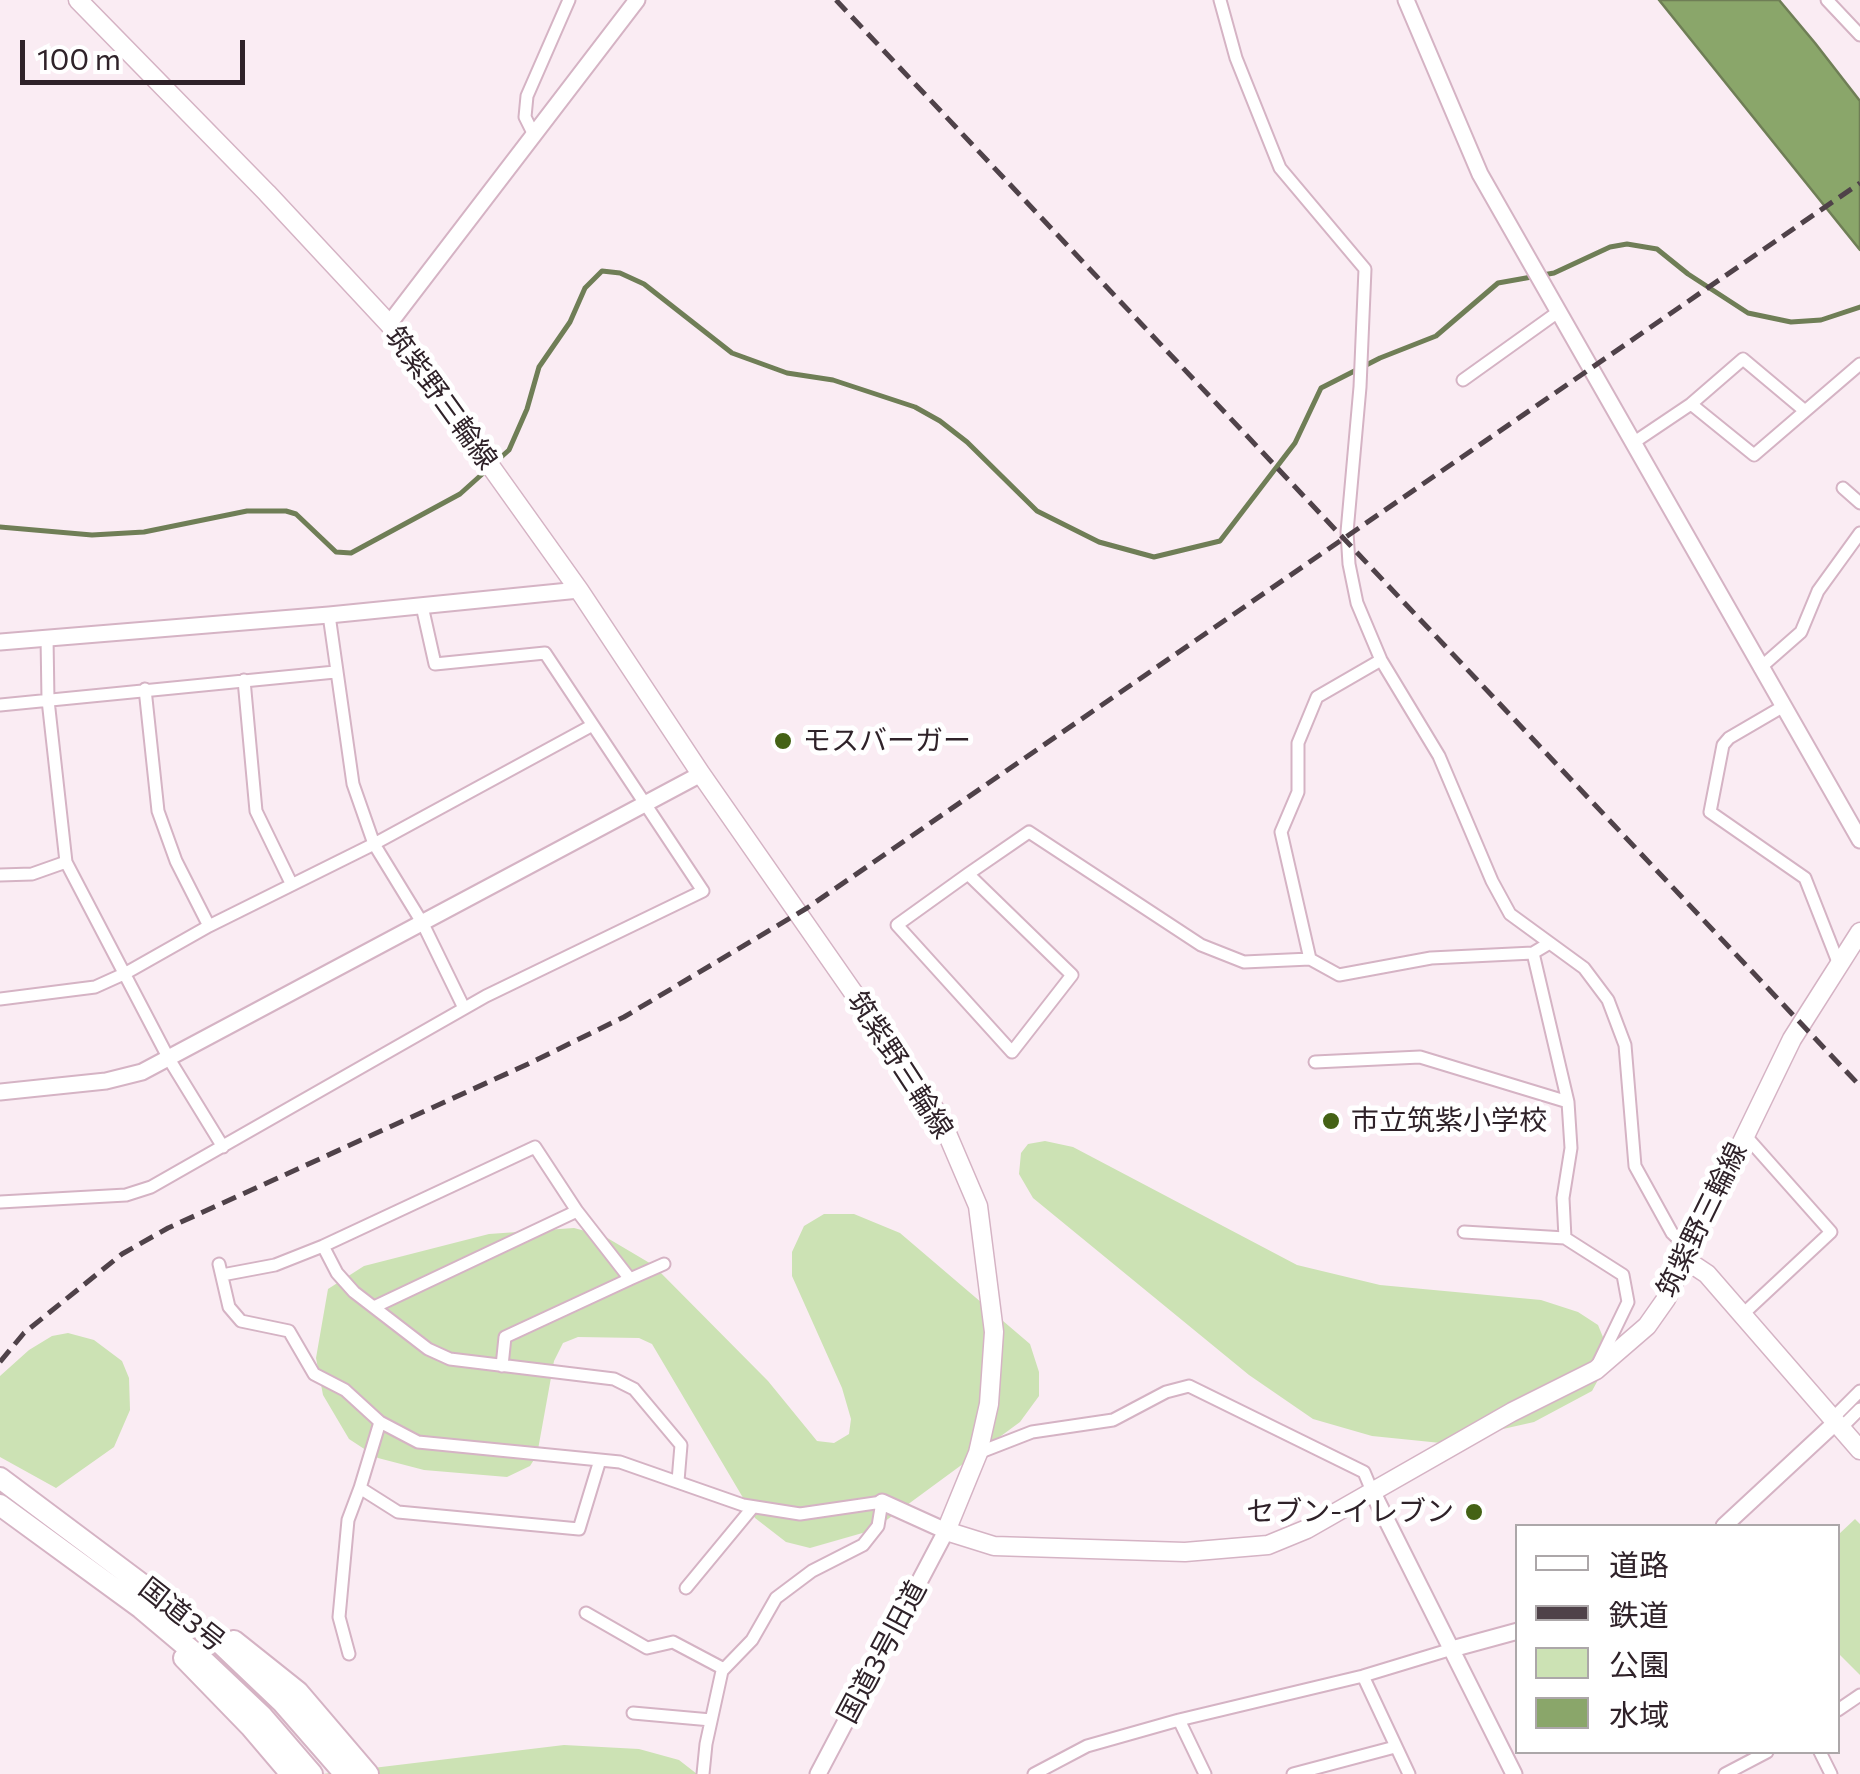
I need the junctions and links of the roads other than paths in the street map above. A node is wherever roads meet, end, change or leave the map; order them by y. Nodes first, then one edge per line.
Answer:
1 (78, 0) edge
2 (569, 0) edge
3 (637, 0) edge
4 (1220, 0) edge
5 (1406, 0) edge
6 (1828, 0) edge
7 (1860, 36) edge
8 (534, 135) junction
9 (1558, 312) junction
10 (389, 324) junction
11 (1860, 364) edge
12 (1463, 380) dead end
13 (1691, 404) junction
14 (1805, 411) junction
15 (1632, 443) junction
16 (1843, 488) dead end
17 (1860, 503) edge
18 (1860, 532) edge
19 (579, 590) junction
20 (422, 606) junction
21 (329, 616) junction
22 (47, 637) junction
23 (0, 642) edge
24 (1381, 660) junction
25 (1760, 668) junction
26 (334, 672) junction
27 (244, 680) junction
28 (145, 689) junction
29 (48, 700) junction
30 (0, 705) edge
31 (1777, 710) dead end
32 (590, 726) junction
33 (701, 774) junction
34 (648, 804) junction
35 (1860, 840) edge
36 (374, 844) junction
37 (66, 862) junction
38 (968, 874) junction
39 (0, 876) edge
40 (291, 882) junction
41 (423, 924) junction
42 (209, 926) junction
43 (1860, 932) edge
44 (1548, 944) junction
45 (1532, 953) junction
46 (1310, 960) junction
47 (1838, 962) junction
48 (126, 973) junction
49 (0, 999) edge
50 (464, 1008) junction
51 (169, 1059) junction
52 (1316, 1062) dead end
53 (0, 1092) edge
54 (1568, 1102) junction
55 (1744, 1134) junction
56 (223, 1147) junction
57 (0, 1202) edge
58 (577, 1211) junction
59 (1464, 1232) dead end
60 (1565, 1238) junction
61 (323, 1246) junction
62 (1688, 1255) junction
63 (664, 1264) dead end
64 (630, 1279) junction
65 (374, 1306) junction
66 (1742, 1315) junction
67 (502, 1366) junction
68 (1596, 1370) junction
69 (1860, 1391) edge
70 (1860, 1409) edge
71 (380, 1422) junction
72 (1836, 1423) junction
73 (1860, 1450) edge
74 (978, 1453) junction
75 (600, 1460) junction
76 (0, 1478) edge
77 (678, 1481) junction
78 (360, 1488) junction
79 (1372, 1491) junction
80 (882, 1502) junction
81 (0, 1505) edge
82 (752, 1507) junction
83 (1726, 1524) edge
84 (946, 1531) junction
85 (128, 1572) junction
86 (686, 1588) dead end
87 (141, 1608) junction
88 (586, 1613) dead end
89 (1515, 1632) edge
90 (1452, 1650) junction
91 (349, 1654) dead end
92 (724, 1669) junction
93 (1364, 1676) junction
94 (633, 1713) dead end
95 (711, 1720) junction
96 (1180, 1720) junction
97 (1395, 1747) junction
98 (1763, 1754) edge
99 (1309, 1772) edge
100 (1036, 1773) edge
101 (291, 1774) edge
102 (312, 1774) edge
103 (346, 1774) edge
104 (368, 1774) edge
105 (703, 1774) edge
106 (818, 1774) edge
107 (1205, 1774) edge
108 (1293, 1774) edge
109 (1409, 1774) edge
110 (1514, 1774) edge
111 (1725, 1774) edge

1 - 10 main road, 筑紫野三輪線
2 - 8 street
3 - 8 street
4 - 24 street
5 - 9 street
6 - 7 street
8 - 10 street
9 - 12 street
9 - 15 street
10 - 19 main road, 筑紫野三輪線
11 - 14 street
13 - 14 street
13 - 14 street
13 - 15 street
15 - 25 street
16 - 17 street
18 - 25 street
19 - 20 street
19 - 33 main road, 筑紫野三輪線
20 - 21 street
20 - 32 street
21 - 22 street
21 - 26 street
22 - 23 street
22 - 29 street
24 - 44 street
24 - 46 street
25 - 35 street
26 - 27 street
26 - 36 street
27 - 28 street
27 - 40 street
28 - 29 street
28 - 42 street
29 - 30 street
29 - 37 street
31 - 47 street
32 - 34 street
32 - 36 street
33 - 34 street
33 - 74 main road, 筑紫野三輪線
34 - 41 street
34 - 50 street
36 - 40 street
36 - 41 street
37 - 39 street
37 - 48 street
38 - 38 street
38 - 46 street
40 - 42 street
41 - 50 street
41 - 51 street
42 - 48 street
43 - 47 main road, 筑紫野三輪線
44 - 45 street
44 - 62 street
45 - 46 street
45 - 54 street
47 - 55 main road, 筑紫野三輪線
48 - 49 street
48 - 51 street
50 - 56 street
51 - 53 street
51 - 56 street
52 - 54 street
54 - 60 street
55 - 62 main road, 筑紫野三輪線
55 - 66 street
56 - 57 street
58 - 61 street
58 - 64 street
58 - 65 street
59 - 60 street
60 - 68 street
61 - 65 street
61 - 71 street
62 - 66 main road
62 - 68 main road, 筑紫野三輪線
63 - 64 street
64 - 67 street
65 - 67 street
66 - 72 main road
67 - 77 street
68 - 79 main road, 筑紫野三輪線
69 - 72 street
70 - 72 street
71 - 75 street
71 - 78 street
72 - 73 main road
72 - 83 street
74 - 79 street
74 - 84 main road, 筑紫野三輪線
75 - 77 street
75 - 78 street
76 - 85 highway, 国道3号
77 - 82 street
78 - 91 street
79 - 84 main road, 筑紫野三輪線
79 - 90 street
80 - 82 street
80 - 84 street
80 - 92 street
81 - 87 highway, 国道3号
82 - 86 street
84 - 106 street, 国道3号旧道
85 - 103 highway, 国道3号
85 - 104 highway
87 - 101 highway
87 - 102 highway, 国道3号
88 - 92 street
89 - 90 street
90 - 93 street
90 - 110 street
92 - 95 street
93 - 96 street
93 - 97 street
94 - 95 street
95 - 105 street
96 - 100 street
96 - 107 street
97 - 99 street
97 - 109 street
98 - 111 street
99 - 108 street

